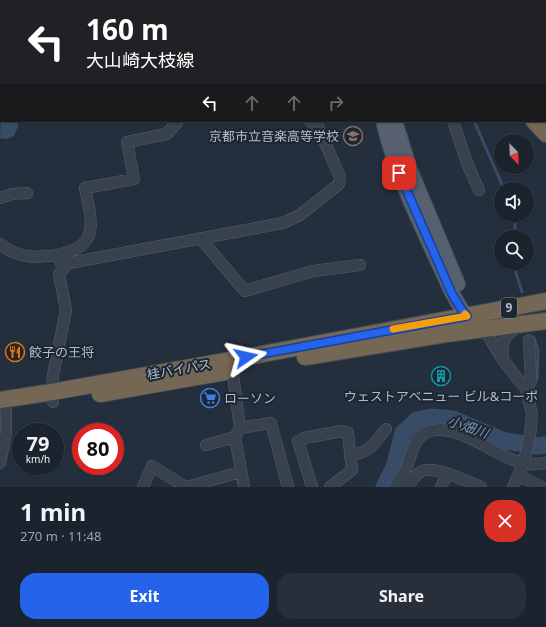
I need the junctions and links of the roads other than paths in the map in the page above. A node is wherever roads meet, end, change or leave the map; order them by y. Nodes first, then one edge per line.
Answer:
1 (177, 122) edge
2 (312, 122) edge
3 (383, 122) edge
4 (395, 122) edge
5 (453, 122) edge
6 (535, 122) edge
7 (546, 134) edge
8 (479, 190) dead end
9 (28, 193) dead end
10 (0, 198) edge
11 (200, 238) junction
12 (0, 244) edge
13 (58, 255) junction
14 (360, 265) dead end
15 (63, 270) junction
16 (545, 304) edge
17 (476, 320) junction
18 (546, 321) edge
19 (520, 325) junction
20 (529, 340) dead end
21 (503, 360) junction
22 (232, 365) junction
23 (526, 389) junction
24 (53, 397) junction
25 (3, 405) edge
26 (386, 429) dead end
27 (238, 432) junction
28 (206, 445) dead end
29 (350, 456) junction
30 (523, 462) junction
31 (0, 463) edge
32 (546, 463) edge
33 (240, 472) junction
34 (447, 474) junction
35 (518, 475) junction
36 (143, 487) edge
37 (186, 487) edge
38 (244, 487) edge
39 (288, 487) edge
40 (312, 487) edge
41 (330, 487) edge
42 (395, 487) edge
43 (407, 487) edge
44 (441, 487) edge
45 (481, 487) edge
46 (513, 487) edge
47 (541, 487) edge

1 - 13 street
2 - 11 street
3 - 17 main road
4 - 17 main road
5 - 8 street
6 - 7 highway
9 - 10 street
11 - 14 street
11 - 15 street
12 - 13 street
13 - 15 street
15 - 24 street
16 - 17 highway
17 - 19 highway, 桂バイパス / 9
17 - 21 street
17 - 22 highway, 桂バイパス / 9
17 - 22 highway, 桂バイパス / 9
18 - 19 highway, 桂バイパス / 9
19 - 21 street
20 - 23 street
21 - 23 street
22 - 24 highway, 桂バイパス / 9
22 - 27 street
23 - 30 street
24 - 25 highway, 桂バイパス / 9
25 - 31 street
26 - 29 street
27 - 28 street
27 - 33 street
27 - 39 street
29 - 40 street
29 - 41 street
30 - 32 street
30 - 35 street
30 - 42 street
33 - 37 street
33 - 38 street
34 - 43 street
34 - 44 street
34 - 45 street
35 - 46 street
35 - 47 street
36 - 37 street

